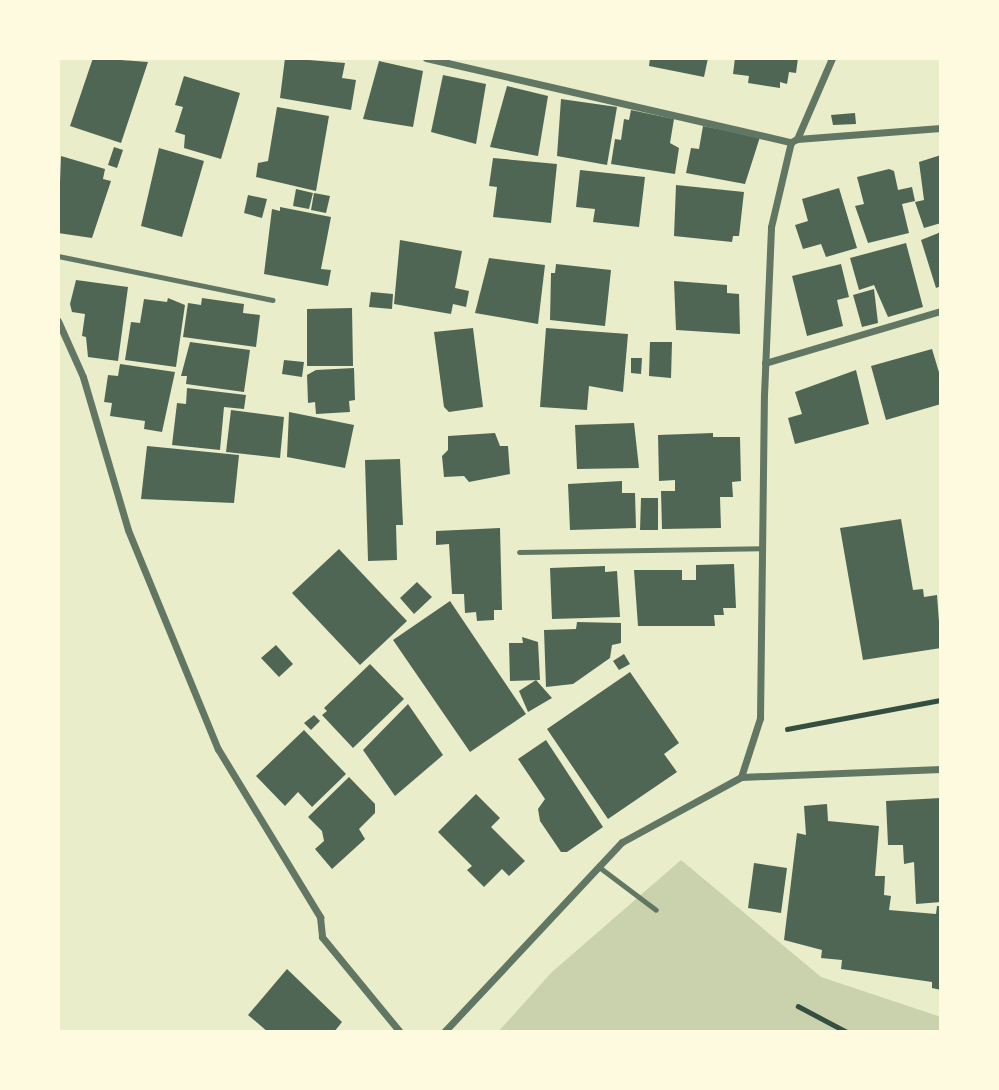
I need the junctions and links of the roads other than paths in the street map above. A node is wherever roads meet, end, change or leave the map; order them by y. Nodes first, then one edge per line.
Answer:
1 (426, 58) edge
2 (832, 58) edge
3 (941, 128) edge
4 (794, 141) junction
5 (58, 256) edge
6 (273, 300) dead end
7 (941, 311) edge
8 (58, 321) edge
9 (765, 363) junction
10 (762, 548) junction
11 (519, 552) dead end
12 (941, 769) edge
13 (741, 777) junction
14 (599, 867) junction
15 (656, 910) dead end
16 (400, 1032) edge
17 (444, 1032) edge

1 - 4 street
2 - 4 street
3 - 4 street
4 - 9 street
5 - 6 lane
7 - 9 street
8 - 16 street
9 - 10 street
10 - 11 lane
10 - 13 street
12 - 13 street
13 - 14 street
14 - 15 lane
14 - 17 street

